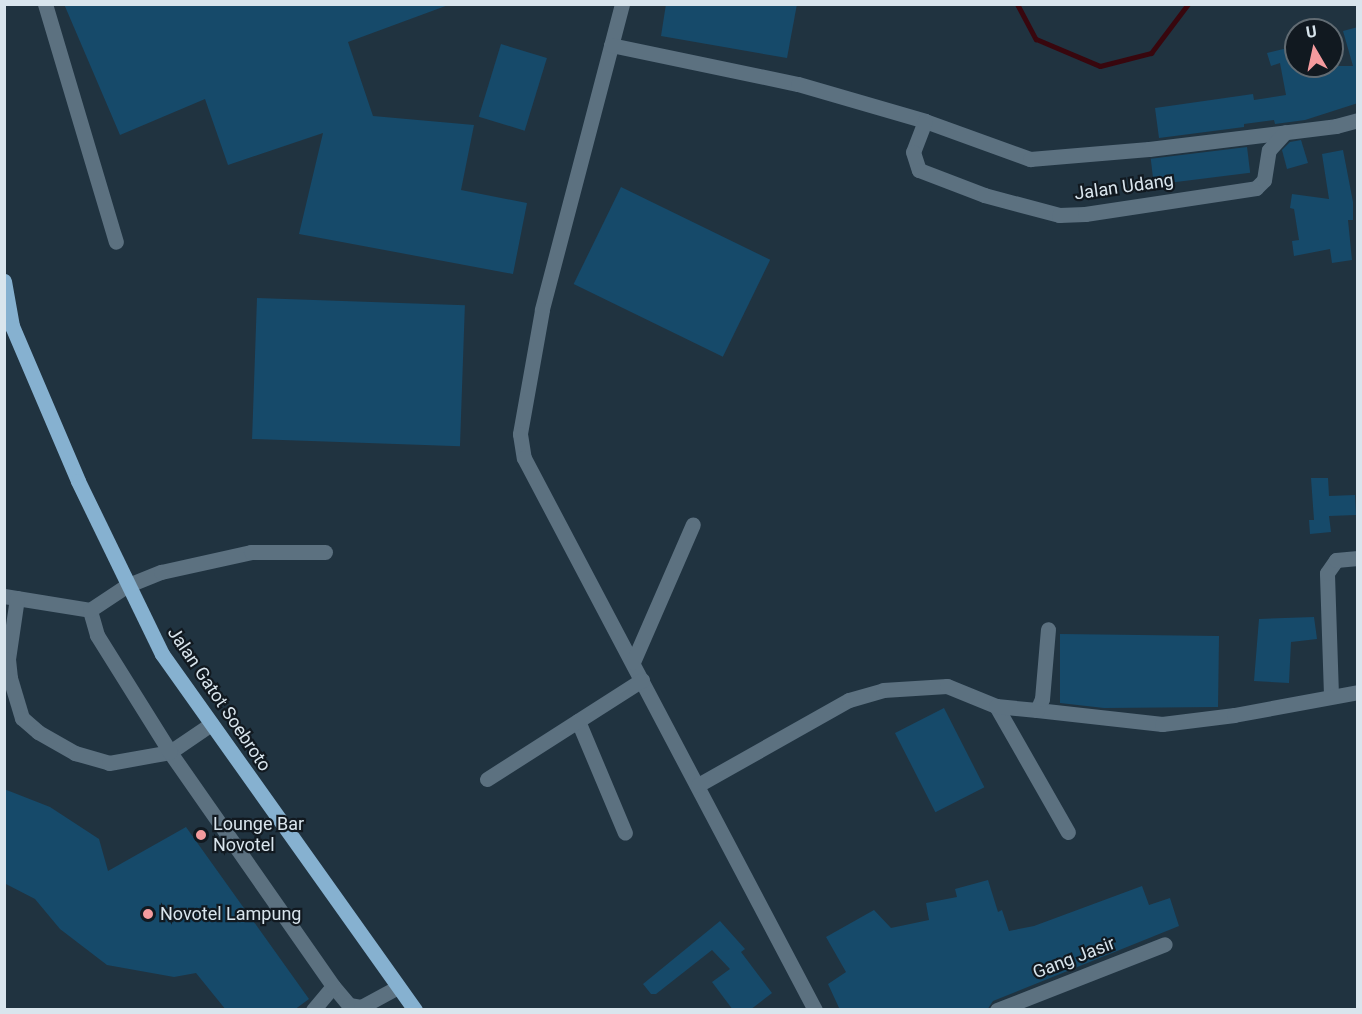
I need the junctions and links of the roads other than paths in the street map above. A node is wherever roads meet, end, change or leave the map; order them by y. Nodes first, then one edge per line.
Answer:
1 (45, 4) edge
2 (622, 4) edge
3 (611, 45) junction
4 (1358, 120) edge
5 (925, 121) junction
6 (1285, 132) junction
7 (116, 242) dead end
8 (4, 281) edge
9 (693, 524) dead end
10 (325, 552) dead end
11 (1358, 558) edge
12 (126, 586) junction
13 (11, 597) edge
14 (90, 610) junction
15 (1048, 629) dead end
16 (633, 662) junction
17 (642, 680) junction
18 (1358, 692) edge
19 (1332, 695) junction
20 (996, 706) junction
21 (1037, 710) junction
22 (578, 721) junction
23 (212, 724) junction
24 (170, 752) junction
25 (487, 779) dead end
26 (698, 785) junction
27 (1068, 832) dead end
28 (625, 833) dead end
29 (1165, 944) dead end
30 (333, 986) junction
31 (398, 987) junction
32 (313, 1010) edge
33 (415, 1010) edge
34 (815, 1010) edge
35 (997, 1010) edge

1 - 7 street
2 - 3 street
3 - 5 street, Jalan Udang
3 - 16 street
4 - 6 street, Jalan Udang
5 - 6 street, Jalan Udang
5 - 6 street, Jalan Udang
8 - 12 main road, Jalan Gatot Soebroto
9 - 16 street
10 - 12 street
11 - 19 street
12 - 14 street
12 - 23 main road, Jalan Gatot Soebroto
13 - 14 street
13 - 24 street
14 - 24 street
15 - 21 street
16 - 17 street
17 - 22 street
17 - 26 street
18 - 19 street
19 - 21 street
20 - 21 street
20 - 26 street
20 - 27 street
22 - 25 street
22 - 28 street
23 - 24 street
23 - 31 main road, Jalan Gatot Soebroto
24 - 30 street
26 - 34 street
29 - 35 street, Gang Jasir
30 - 31 street
30 - 32 street
31 - 33 main road, Jalan Gatot Soebroto

